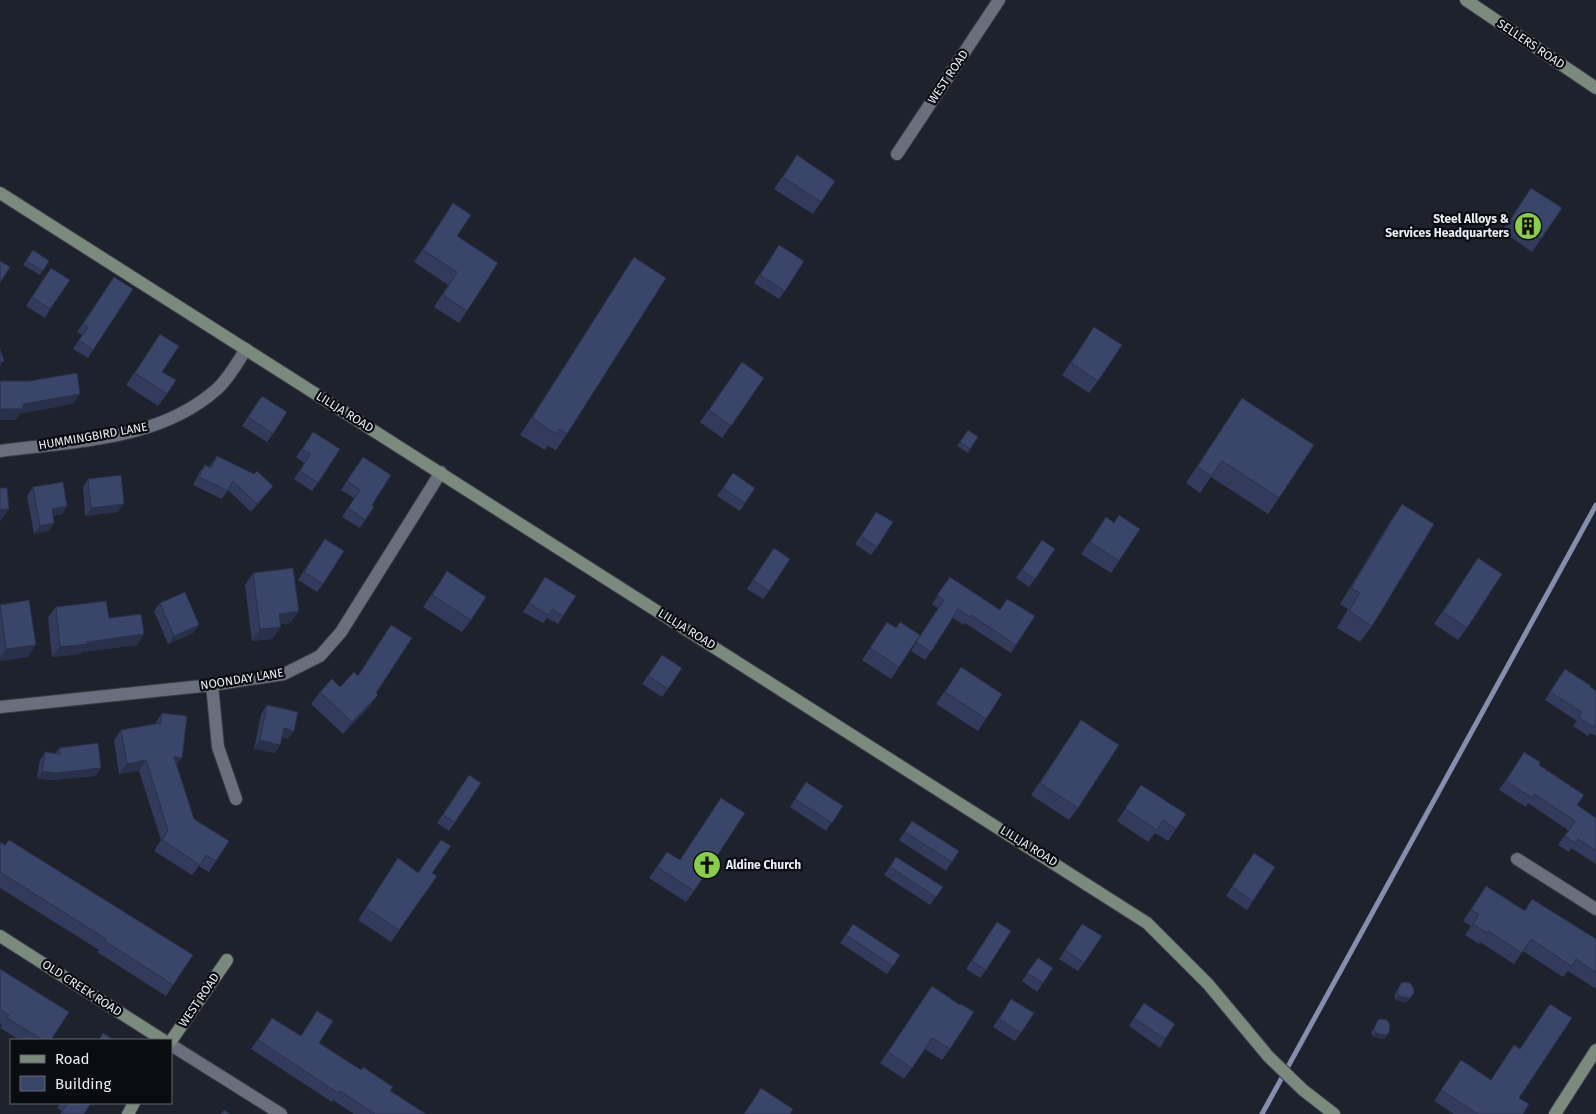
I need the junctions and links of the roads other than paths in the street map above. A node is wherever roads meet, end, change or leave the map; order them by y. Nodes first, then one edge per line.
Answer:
1 (999, 0) edge
2 (1466, 0) edge
3 (1596, 88) edge
4 (897, 154) dead end
5 (0, 193) edge
6 (246, 349) junction
7 (0, 451) edge
8 (441, 472) junction
9 (212, 685) junction
10 (0, 707) edge
11 (236, 799) dead end
12 (1517, 860) dead end
13 (1596, 909) edge
14 (0, 936) edge
15 (227, 960) dead end
16 (161, 1039) edge
17 (172, 1040) edge
18 (172, 1046) edge
19 (1596, 1050) edge
20 (281, 1114) edge
21 (1334, 1114) edge
22 (1555, 1114) edge

1 - 4 street, WEST ROAD
2 - 3 street, SELLERS ROAD
5 - 6 street, LILLJA ROAD
6 - 7 street, HUMMINGBIRD LANE
6 - 8 street, LILLJA ROAD
8 - 9 street, NOONDAY LANE
8 - 21 street, LILLJA ROAD
9 - 10 street, NOONDAY LANE
9 - 11 street
12 - 13 street
14 - 16 street, OLD CREEK ROAD
15 - 17 street, WEST ROAD
18 - 20 street
19 - 22 street

